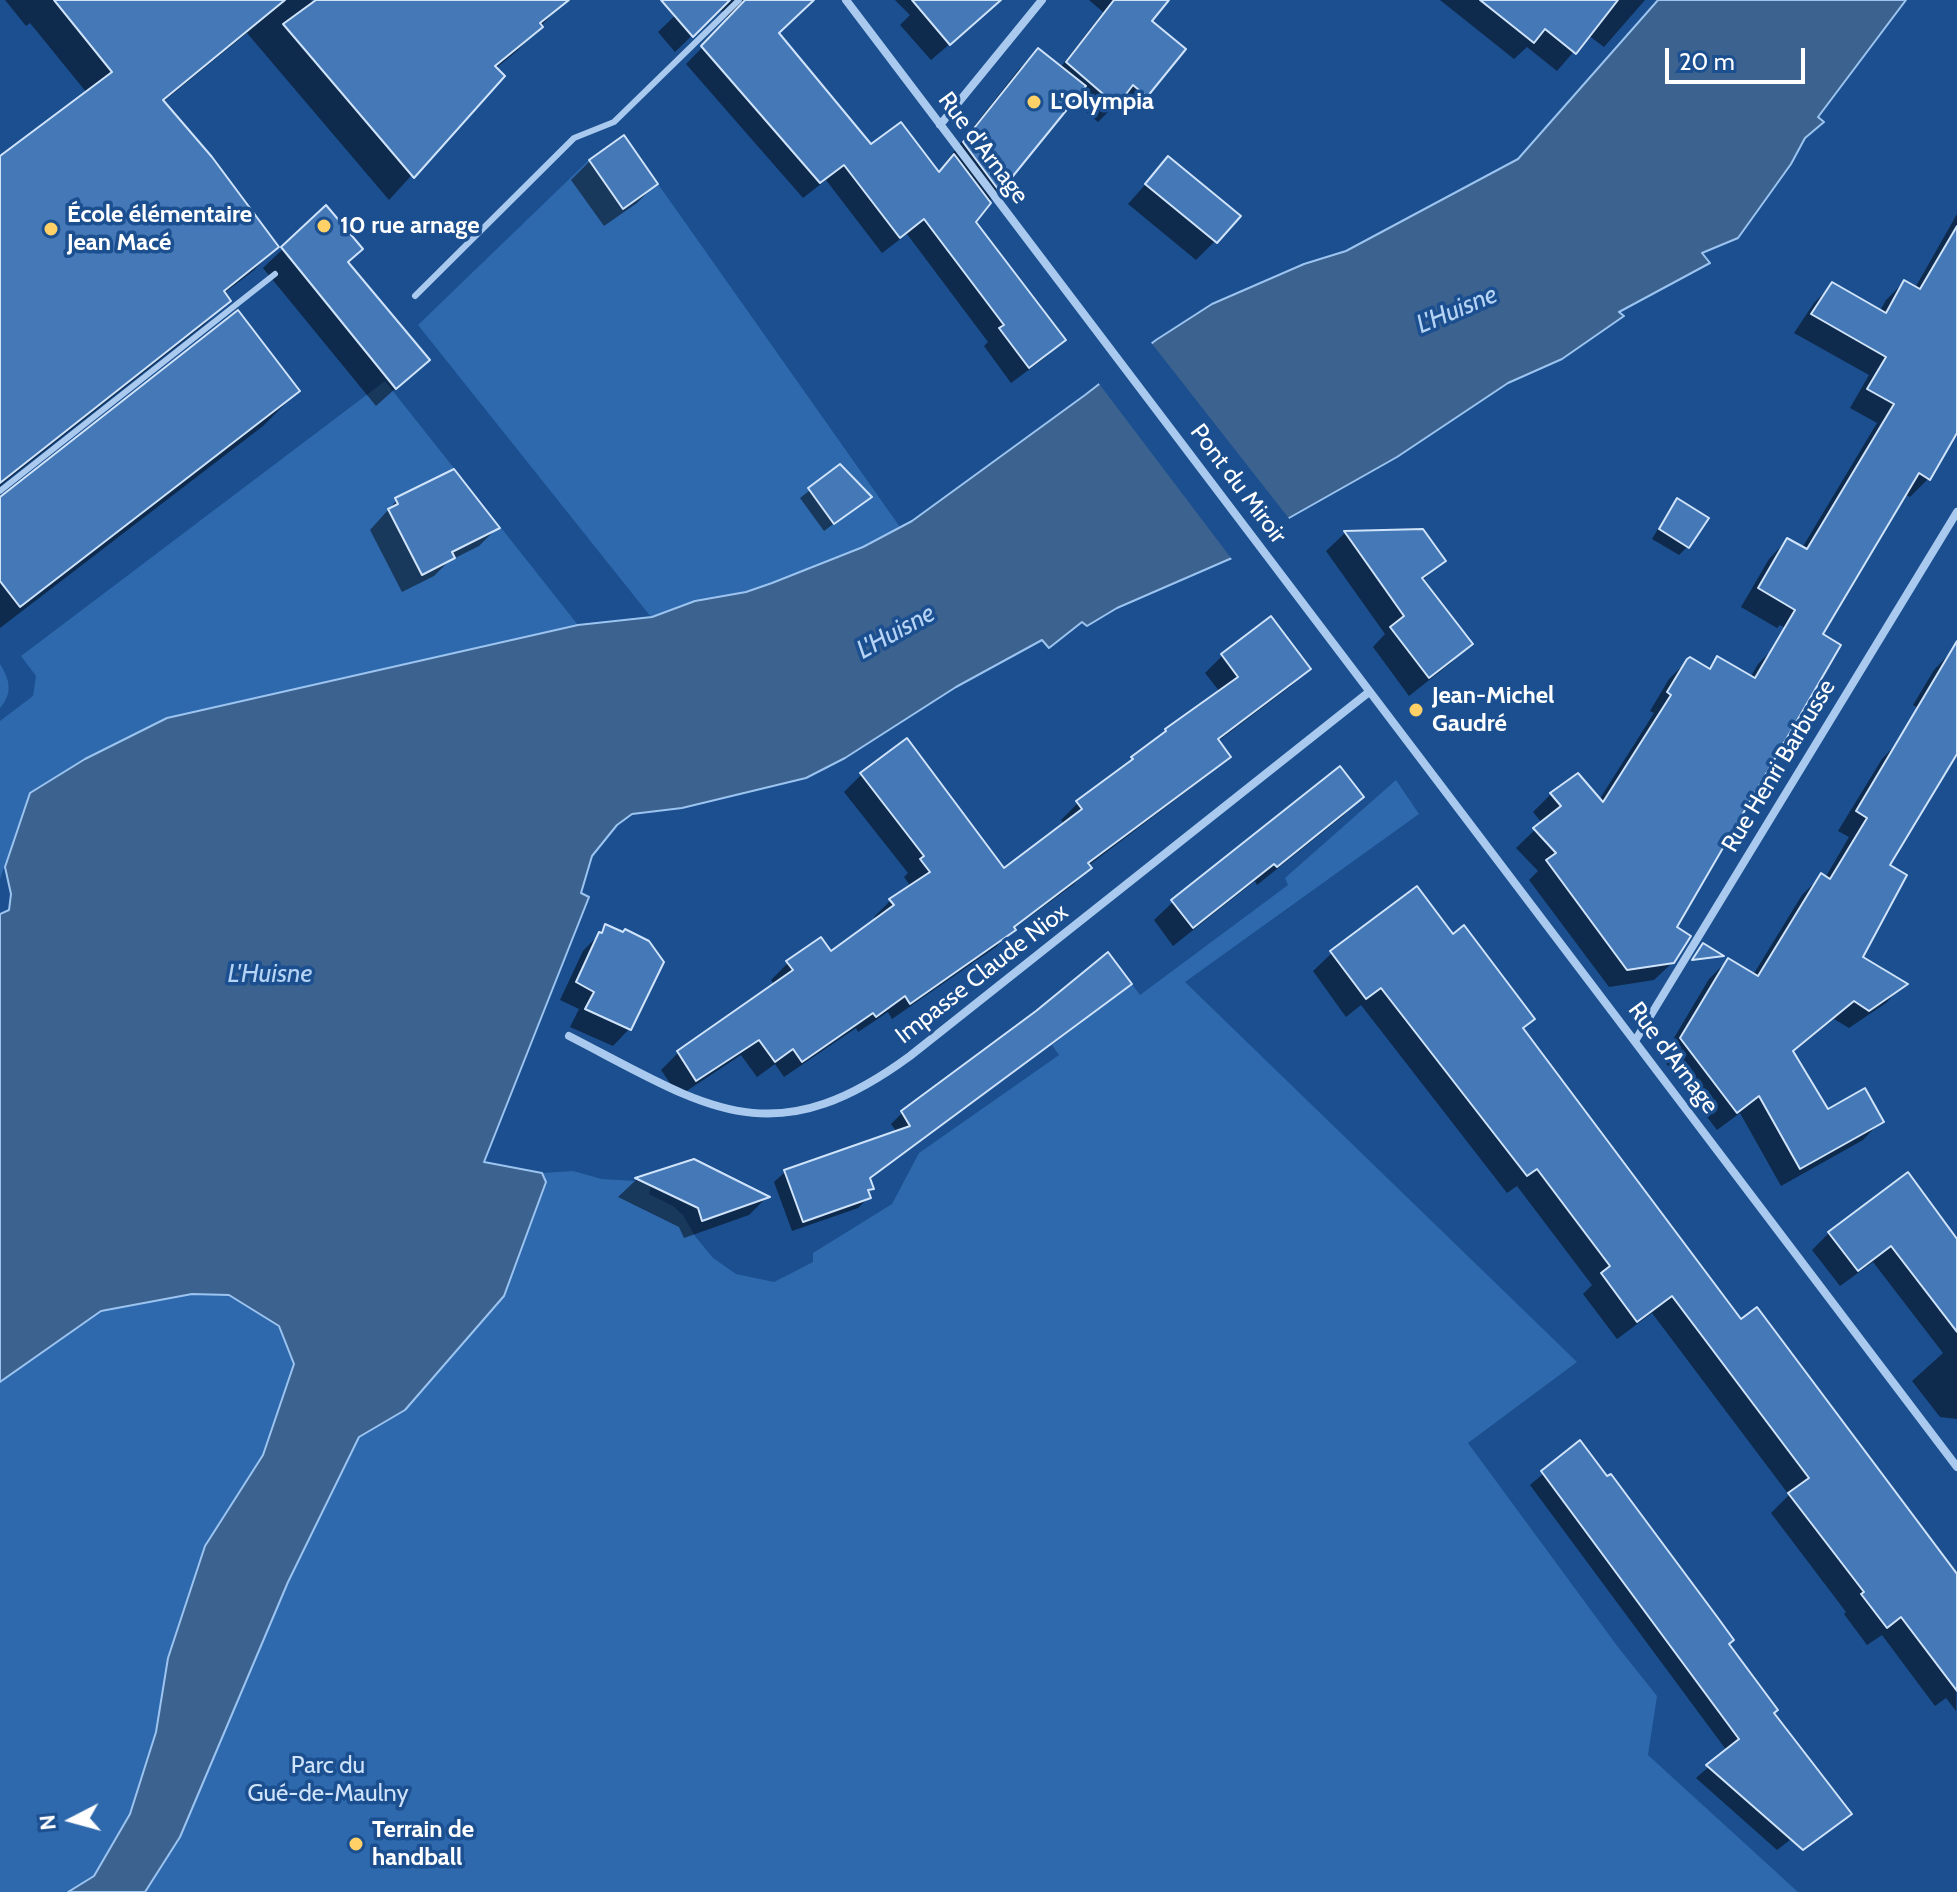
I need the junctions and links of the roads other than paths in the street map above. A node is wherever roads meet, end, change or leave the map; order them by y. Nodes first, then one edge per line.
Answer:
1 (739, 0) edge
2 (846, 0) edge
3 (1042, 0) edge
4 (940, 125) junction
5 (275, 274) dead end
6 (415, 296) dead end
7 (1088, 320) joint
8 (0, 491) edge
9 (1957, 512) edge
10 (1356, 673) joint
11 (1369, 692) junction
12 (569, 1036) dead end
13 (1635, 1041) junction
14 (1957, 1467) edge

1 - 6 lane
2 - 4 street, Rue d'Arnage
3 - 4 street
4 - 7 street, Rue d'Arnage
5 - 8 lane
7 - 10 street, Pont du Miroir
9 - 13 street, Rue Henri Barbusse
10 - 11 street, Rue d'Arnage
11 - 12 street, Impasse Claude Niox
11 - 13 street, Rue d'Arnage
13 - 14 street, Rue d'Arnage

